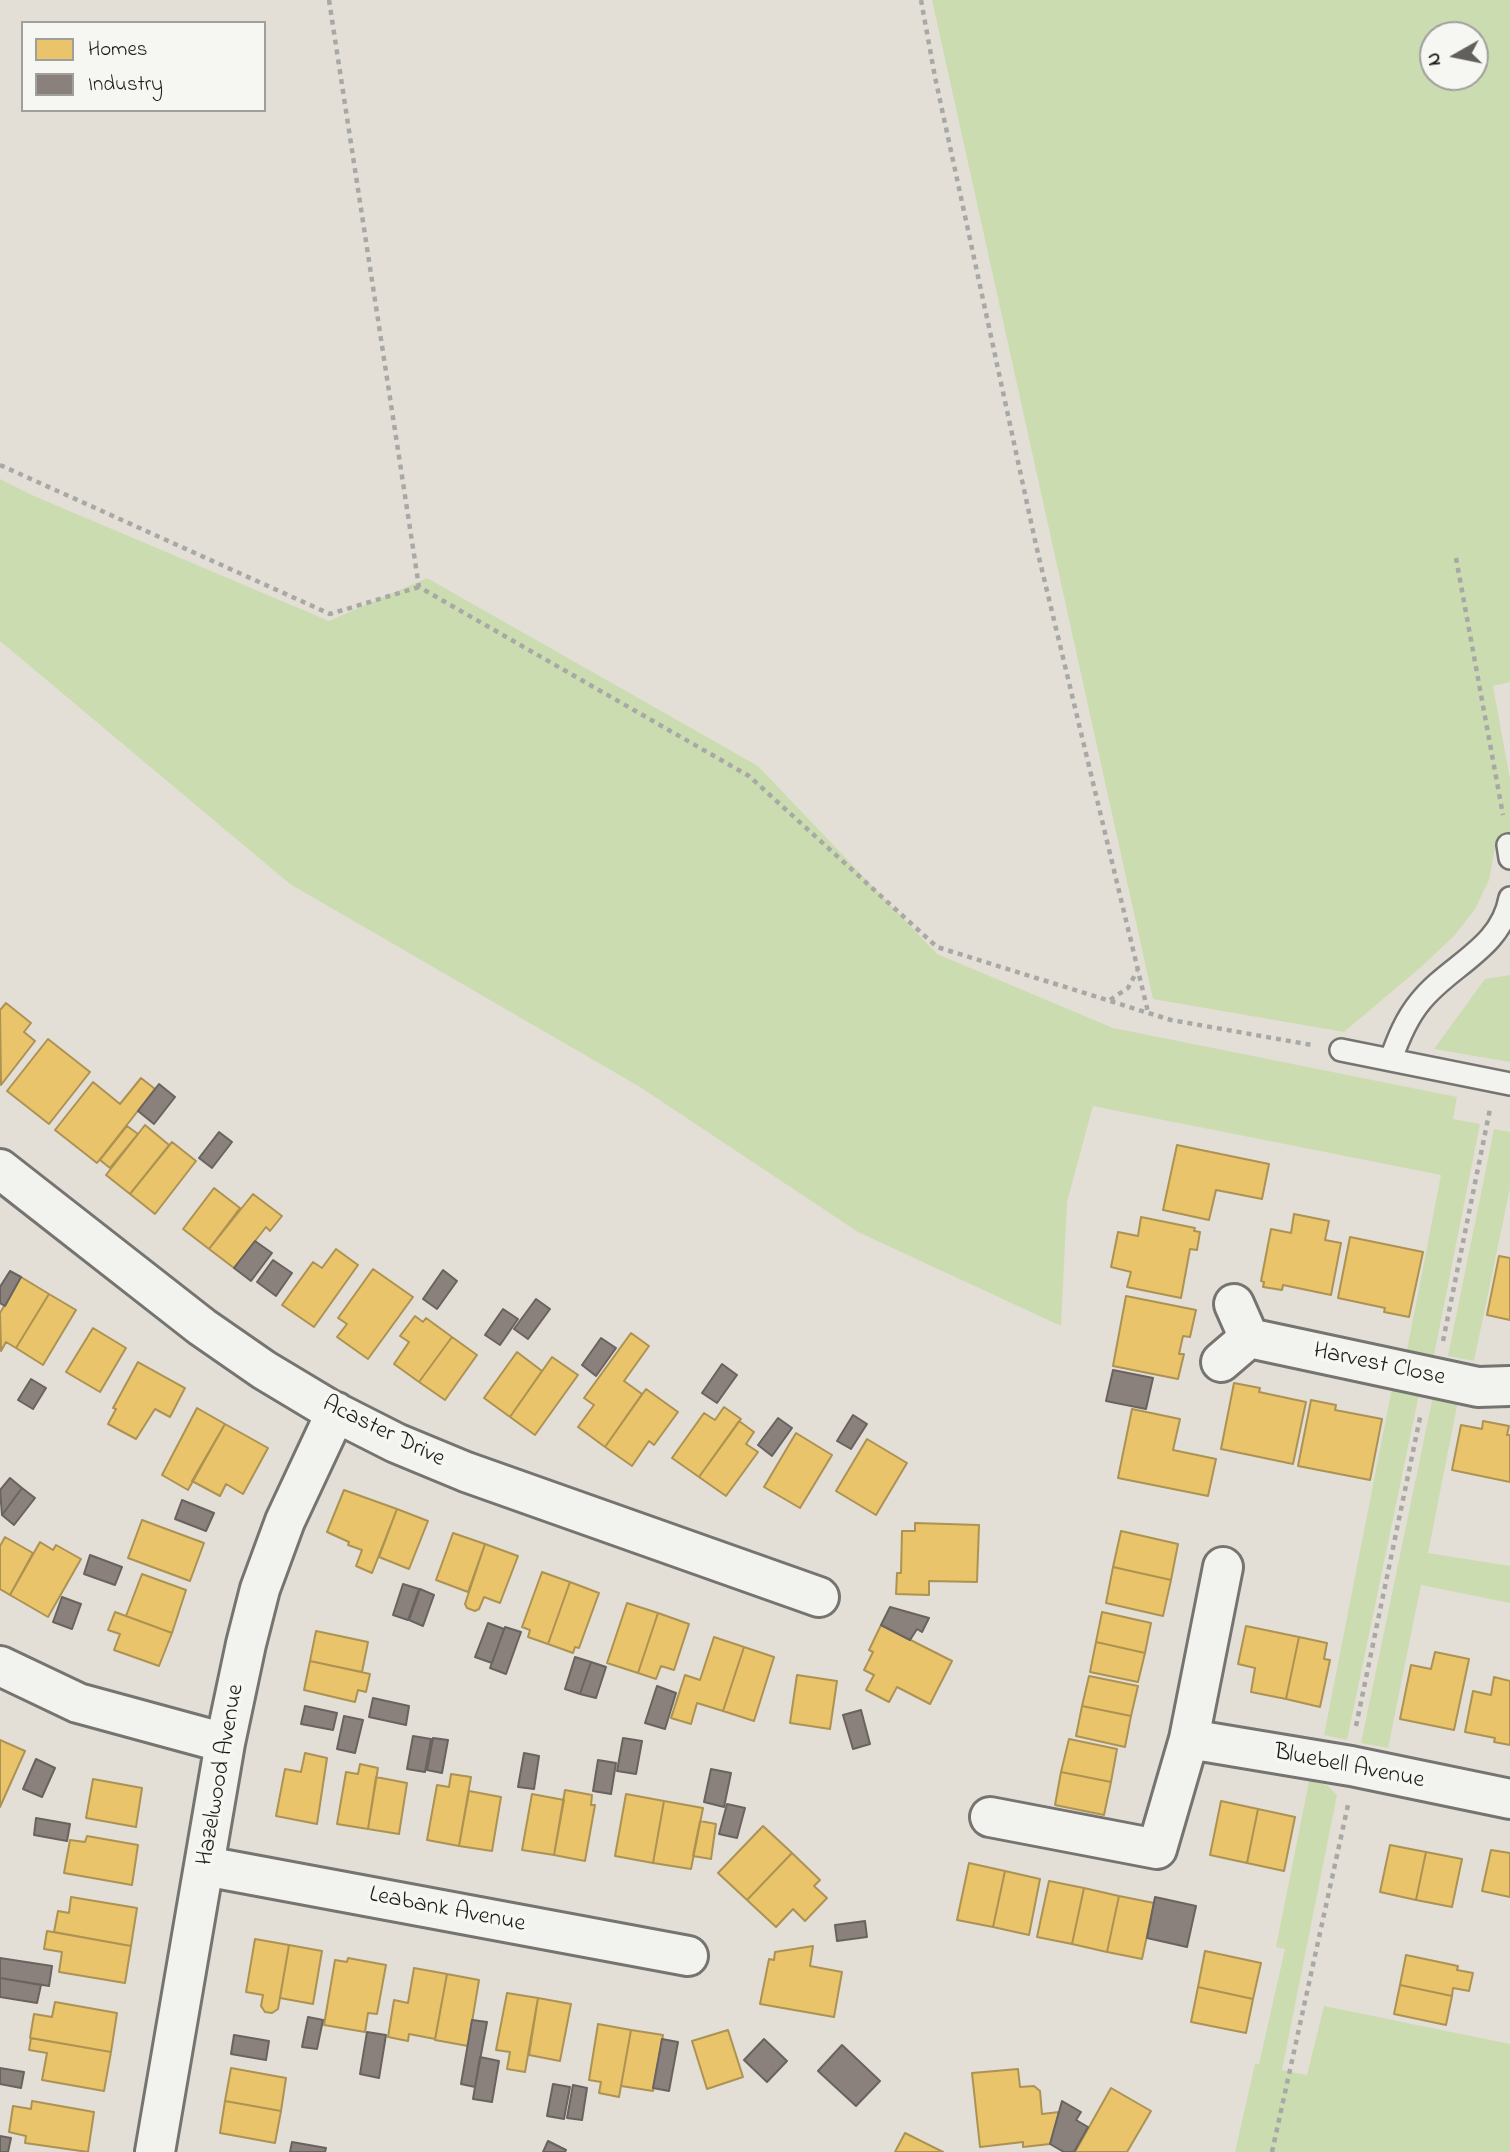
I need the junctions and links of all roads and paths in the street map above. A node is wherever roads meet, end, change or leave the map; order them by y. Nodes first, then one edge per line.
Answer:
1 (329, 0) edge
2 (921, 0) edge
3 (0, 465) edge
4 (1456, 558) dead end
5 (419, 587) junction
6 (1509, 852) edge
7 (1510, 898) edge
8 (1137, 971) junction
9 (1110, 1000) junction
10 (1147, 1012) junction
11 (1341, 1050) joint
12 (1391, 1059) junction
13 (1503, 1083) edge
14 (0, 1169) edge
15 (1235, 1335) dead end
16 (1432, 1377) junction
17 (1510, 1386) edge
18 (336, 1412) junction
19 (1223, 1567) dead end
20 (819, 1597) dead end
21 (0, 1666) edge
22 (1188, 1739) junction
23 (225, 1743) junction
24 (1351, 1766) junction
25 (1510, 1799) edge
26 (990, 1817) dead end
27 (205, 1866) junction
28 (688, 1956) dead end
29 (155, 2152) edge
30 (1272, 2152) edge

1 - 5 path
2 - 8 path
3 - 5 path
4 - 6 path
5 - 9 path
7 - 12 lane
8 - 9 path
8 - 10 path
9 - 10 path
10 - 11 path
11 - 12 lane
12 - 13 lane
13 - 16 path
14 - 18 street, Acaster Drive
15 - 16 street, Harvest Close
16 - 17 street, Harvest Close
16 - 24 path
18 - 20 street, Acaster Drive
18 - 23 street, Hazelwood Avenue
19 - 22 street
21 - 23 street
22 - 24 street, Bluebell Avenue
22 - 26 street
23 - 27 street, Hazelwood Avenue
24 - 25 street, Bluebell Avenue
24 - 30 path
27 - 28 street, Leabank Avenue
27 - 29 street, Hazelwood Avenue

